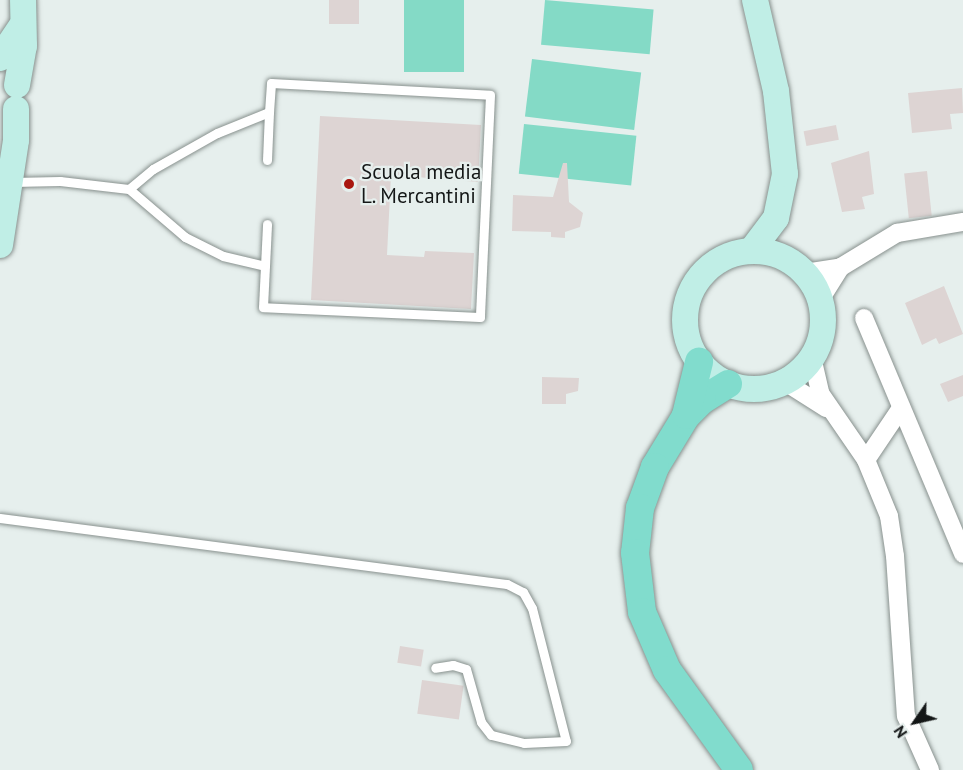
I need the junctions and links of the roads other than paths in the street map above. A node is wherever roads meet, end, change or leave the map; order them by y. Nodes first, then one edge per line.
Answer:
1 (23, 0) edge
2 (755, 0) edge
3 (21, 27) junction
4 (0, 58) edge
5 (8, 96) edge
6 (269, 112) junction
7 (0, 131) edge
8 (267, 160) dead end
9 (10, 170) junction
10 (129, 189) junction
11 (776, 218) junction
12 (963, 222) edge
13 (267, 224) dead end
14 (0, 245) edge
15 (751, 250) junction
16 (780, 256) junction
17 (265, 266) junction
18 (841, 267) junction
19 (805, 273) junction
20 (820, 300) junction
21 (864, 318) dead end
22 (812, 357) junction
23 (699, 362) junction
24 (785, 382) junction
25 (728, 384) junction
26 (901, 408) junction
27 (830, 410) junction
28 (686, 416) junction
29 (866, 460) junction
30 (0, 518) edge
31 (963, 554) edge
32 (435, 668) dead end
33 (739, 770) edge
34 (930, 770) edge

1 - 3 street
2 - 11 street
3 - 4 street
3 - 5 street
5 - 9 street
6 - 8 lane
6 - 10 lane
6 - 17 lane
7 - 9 street
9 - 10 lane
9 - 14 street
10 - 17 lane
11 - 15 street
11 - 16 street
12 - 18 street
13 - 17 lane
15 - 16 street
15 - 23 street
16 - 19 street
18 - 19 street
18 - 20 street
19 - 20 street
20 - 22 street
21 - 26 street
22 - 24 street
22 - 27 street
23 - 25 street
23 - 28 main road
24 - 25 street
24 - 27 street
25 - 28 main road
26 - 29 street
26 - 31 street
27 - 29 street
28 - 33 main road
29 - 34 street
30 - 32 lane

